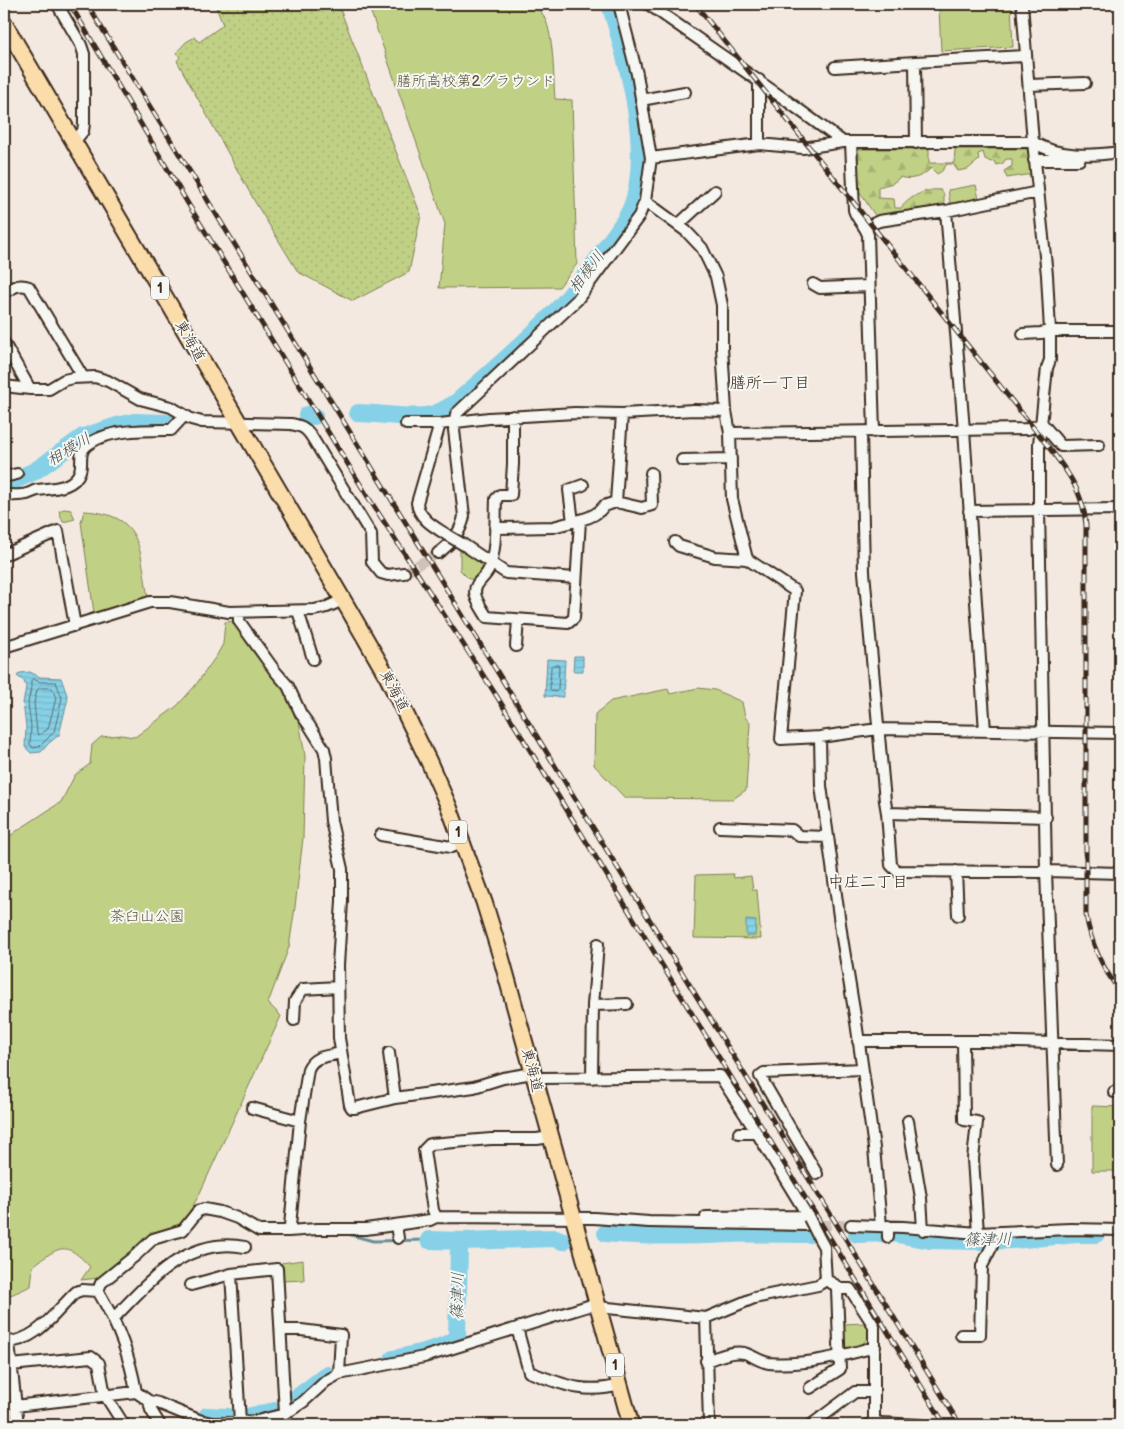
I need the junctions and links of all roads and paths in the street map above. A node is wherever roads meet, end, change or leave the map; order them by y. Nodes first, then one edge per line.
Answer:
1 (57, 4) edge
2 (619, 4) edge
3 (648, 4) edge
4 (1022, 4) edge
5 (4, 23) edge
6 (1026, 56) junction
7 (915, 62) junction
8 (834, 67) dead end
9 (758, 80) junction
10 (1085, 83) dead end
11 (1028, 85) junction
12 (685, 92) dead end
13 (641, 100) junction
14 (74, 142) junction
15 (847, 142) junction
16 (1033, 142) junction
17 (916, 143) junction
18 (759, 144) junction
19 (1120, 153) edge
20 (650, 158) junction
21 (1034, 160) junction
22 (715, 191) dead end
23 (1038, 192) junction
24 (645, 201) junction
25 (946, 211) junction
26 (678, 225) junction
27 (866, 228) junction
28 (813, 284) dead end
29 (869, 286) junction
30 (4, 293) edge
31 (1050, 331) junction
32 (1120, 331) edge
33 (1023, 334) dead end
34 (4, 344) edge
35 (83, 377) junction
36 (4, 386) edge
37 (30, 389) junction
38 (726, 411) junction
39 (622, 414) junction
40 (184, 416) junction
41 (513, 416) junction
42 (454, 421) junction
43 (238, 423) junction
44 (1041, 423) junction
45 (406, 424) dead end
46 (440, 424) junction
47 (964, 430) junction
48 (861, 432) junction
49 (874, 432) junction
50 (730, 433) junction
51 (1099, 445) dead end
52 (730, 459) junction
53 (682, 460) dead end
54 (651, 473) dead end
55 (17, 474) dead end
56 (4, 478) edge
57 (583, 485) dead end
58 (4, 495) edge
59 (616, 502) junction
60 (1120, 509) edge
61 (1040, 510) junction
62 (969, 511) junction
63 (577, 521) junction
64 (495, 528) junction
65 (675, 542) dead end
66 (438, 553) tunnel mouth
67 (4, 555) edge
68 (747, 559) junction
69 (491, 562) junction
70 (404, 573) tunnel mouth
71 (576, 578) junction
72 (343, 600) junction
73 (298, 611) junction
74 (240, 612) junction
75 (518, 620) junction
76 (75, 626) junction
77 (516, 646) dead end
78 (4, 647) edge
79 (313, 659) dead end
80 (878, 729) junction
81 (985, 731) junction
82 (1043, 732) junction
83 (1120, 733) edge
84 (820, 737) junction
85 (887, 813) junction
86 (1046, 817) junction
87 (720, 827) dead end
88 (381, 835) dead end
89 (828, 837) junction
90 (463, 843) junction
91 (956, 871) junction
92 (1046, 871) junction
93 (1120, 872) edge
94 (958, 915) dead end
95 (598, 944) dead end
96 (338, 987) junction
97 (627, 1004) dead end
98 (593, 1005) junction
99 (294, 1020) dead end
100 (858, 1041) junction
101 (963, 1041) junction
102 (1052, 1043) junction
103 (1120, 1045) edge
104 (340, 1053) junction
105 (389, 1053) dead end
106 (862, 1069) junction
107 (534, 1076) junction
108 (592, 1078) junction
109 (395, 1098) junction
110 (252, 1108) dead end
111 (300, 1120) junction
112 (908, 1122) dead end
113 (739, 1133) dead end
114 (757, 1133) junction
115 (550, 1136) junction
116 (1057, 1165) dead end
117 (818, 1174) dead end
118 (436, 1218) junction
119 (573, 1218) junction
120 (808, 1220) junction
121 (396, 1225) junction
122 (851, 1226) tunnel mouth
123 (886, 1229) junction
124 (923, 1230) junction
125 (1120, 1230) edge
126 (288, 1231) junction
127 (978, 1234) junction
128 (398, 1238) dead end
129 (993, 1239) junction
130 (245, 1247) dead end
131 (231, 1274) junction
132 (826, 1280) junction
133 (191, 1285) dead end
134 (837, 1289) junction
135 (98, 1291) junction
136 (598, 1306) junction
137 (706, 1318) junction
138 (113, 1319) junction
139 (517, 1328) junction
140 (281, 1330) junction
141 (961, 1335) dead end
142 (6, 1342) edge
143 (875, 1347) junction
144 (839, 1357) junction
145 (706, 1361) junction
146 (11, 1365) junction
147 (340, 1374) junction
148 (620, 1385) junction
149 (810, 1388) dead end
150 (136, 1392) junction
151 (874, 1392) junction
152 (105, 1395) junction
153 (149, 1401) junction
154 (16, 1406) junction
155 (282, 1418) edge
156 (199, 1420) junction
157 (240, 1422) junction
158 (871, 1423) edge
159 (18, 1425) edge
160 (124, 1425) edge
161 (160, 1425) edge
162 (186, 1425) edge
163 (631, 1425) edge
164 (709, 1425) edge
165 (810, 1425) edge
166 (920, 1425) edge

1 - 14 street
2 - 13 street
3 - 9 street
4 - 6 street
5 - 14 highway, 東海道 / 1
6 - 7 street
6 - 11 street
7 - 8 street
7 - 17 street
9 - 15 street
9 - 18 street
10 - 11 street
11 - 16 street
12 - 13 street
13 - 20 street
14 - 43 highway, 東海道 / 1
15 - 17 street
15 - 18 street
15 - 27 street
16 - 17 street
16 - 19 street
16 - 21 street
18 - 20 street
19 - 21 street
20 - 24 street
21 - 23 street
22 - 26 street
23 - 25 street
23 - 31 street
24 - 26 street
24 - 42 street
25 - 27 street
25 - 47 street
26 - 38 street
27 - 29 street
28 - 29 street
29 - 49 street
30 - 35 street
31 - 32 street
31 - 33 street
31 - 44 street
34 - 37 street
35 - 37 street
35 - 40 street
36 - 37 street
38 - 39 street
38 - 50 street
39 - 41 street
39 - 59 street
40 - 43 street
40 - 58 street
41 - 42 street
41 - 64 street
42 - 46 street
42 - 66 street
43 - 70 street
43 - 72 highway, 東海道 / 1
44 - 47 street
44 - 51 street
44 - 61 street
45 - 46 street
46 - 69 street, bridge
47 - 49 street
47 - 62 street
48 - 49 street
48 - 50 street
48 - 80 street
50 - 52 street
52 - 53 street
52 - 68 street
54 - 59 street
55 - 56 street
57 - 63 street
59 - 63 street
60 - 61 street
61 - 62 street
61 - 82 street
62 - 81 street
63 - 64 street
63 - 71 street
64 - 69 street
65 - 68 street
67 - 76 street
68 - 84 street
69 - 71 street
69 - 75 street
71 - 75 street
72 - 73 street
72 - 90 highway, 東海道 / 1
73 - 74 street
73 - 79 street
74 - 76 street
74 - 96 street
75 - 77 street
76 - 78 street
80 - 81 street
80 - 84 street
80 - 85 street
81 - 82 street
82 - 83 street
82 - 86 street
84 - 89 street
85 - 86 street
85 - 91 street
86 - 92 street
87 - 89 street
88 - 90 street
89 - 100 street
90 - 107 highway, 東海道 / 1
91 - 92 street
91 - 94 street
92 - 93 street
92 - 102 street
95 - 98 street
96 - 99 street
96 - 104 street
97 - 98 street
98 - 108 street
100 - 101 street
100 - 106 street
101 - 102 street
101 - 127 street
102 - 103 street
102 - 116 street
104 - 109 street
104 - 111 street
105 - 109 street
106 - 117 street
106 - 123 street
107 - 108 street
107 - 109 street
107 - 115 highway, 東海道 / 1
108 - 114 street
110 - 111 street
111 - 126 street
112 - 124 street
113 - 114 street
114 - 120 street
115 - 118 street
115 - 119 highway, 東海道 / 1
118 - 119 street
118 - 121 street
119 - 120 street
119 - 136 highway, 東海道 / 1
120 - 132 street, bridge
121 - 126 street
121 - 128 street
122 - 123 street
123 - 124 street
124 - 127 street
125 - 129 street
126 - 135 street
127 - 129 street
129 - 141 street
130 - 138 street
131 - 133 street
131 - 140 street
131 - 157 street
132 - 134 street
132 - 137 street
134 - 143 street
134 - 144 street
135 - 138 street
135 - 142 street
136 - 137 street
136 - 139 street
136 - 148 highway, 東海道 / 1
137 - 145 street
138 - 150 street
139 - 147 street
139 - 148 street
140 - 147 street
140 - 155 street
142 - 146 street
143 - 144 street
143 - 151 street
144 - 145 street
144 - 149 street
145 - 164 street
146 - 152 street
146 - 154 street
147 - 155 street
148 - 163 highway, 東海道 / 1
150 - 152 street
150 - 153 street
151 - 158 street
151 - 165 street
152 - 154 street
152 - 160 street
153 - 156 street
153 - 161 street
154 - 159 street
155 - 157 street
156 - 157 street
156 - 162 street
158 - 166 street

